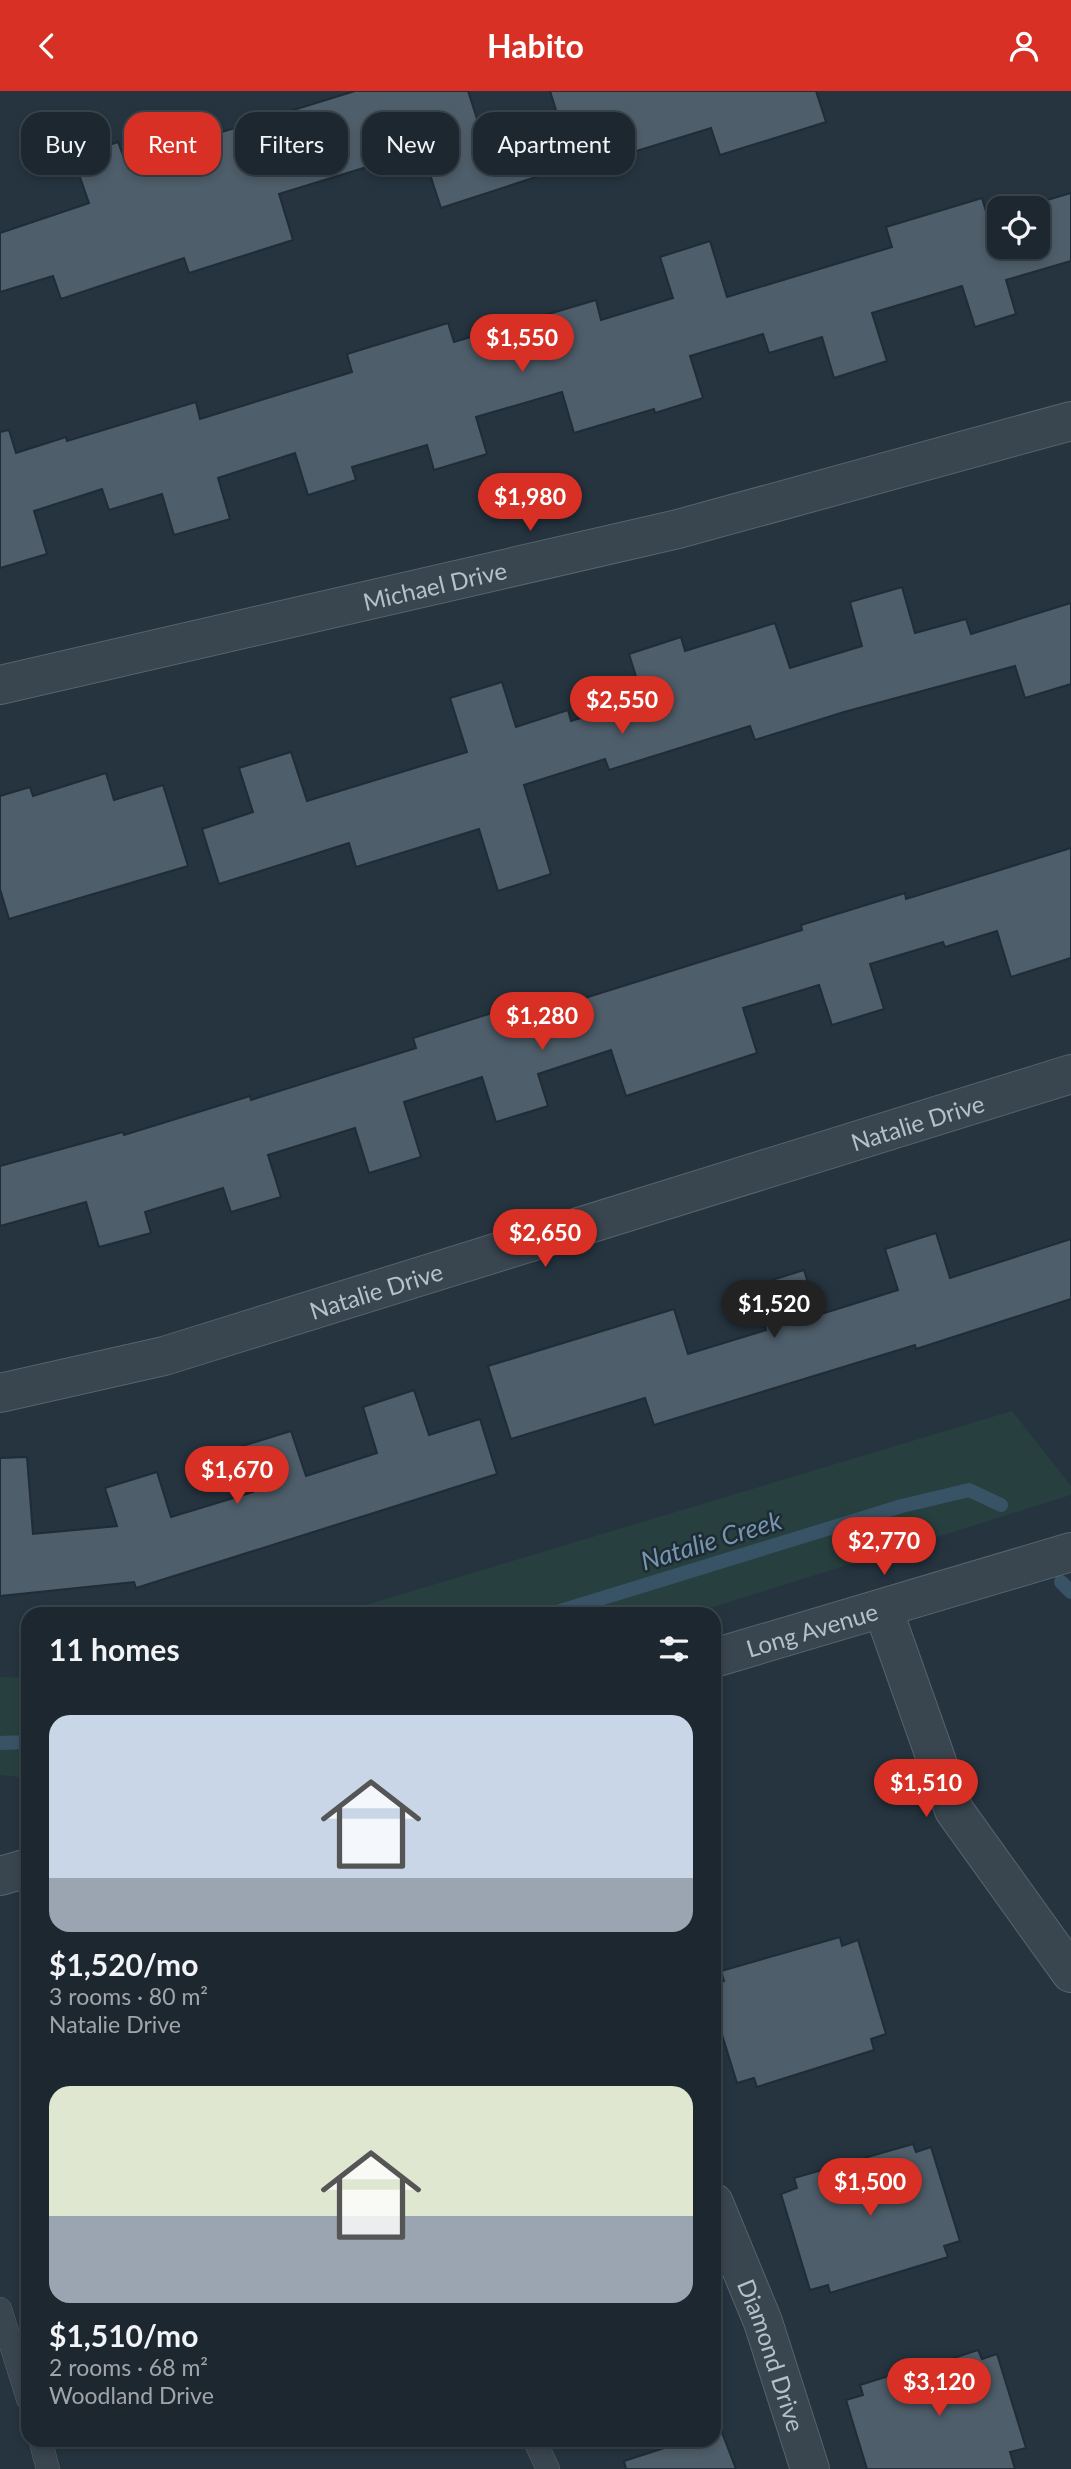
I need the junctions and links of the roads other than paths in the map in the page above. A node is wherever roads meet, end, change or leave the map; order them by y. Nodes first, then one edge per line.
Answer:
1 (1071, 421) edge
2 (0, 685) edge
3 (1071, 1074) edge
4 (0, 1393) edge
5 (1071, 1552) edge
6 (883, 1609) junction
7 (721, 1656) edge
8 (21, 1870) edge
9 (0, 1876) edge
10 (1071, 1973) edge
11 (721, 2220) edge
12 (0, 2309) edge
13 (21, 2376) edge
14 (42, 2447) edge
15 (538, 2447) edge
16 (48, 2469) edge
17 (548, 2469) edge
18 (810, 2469) edge

1 - 2 street, Michael Drive
3 - 4 street, Natalie Drive
5 - 6 street, Long Avenue
6 - 7 street, Long Avenue
6 - 10 street
8 - 9 street
11 - 18 street, Diamond Drive
12 - 13 lane
14 - 16 lane
15 - 17 lane

